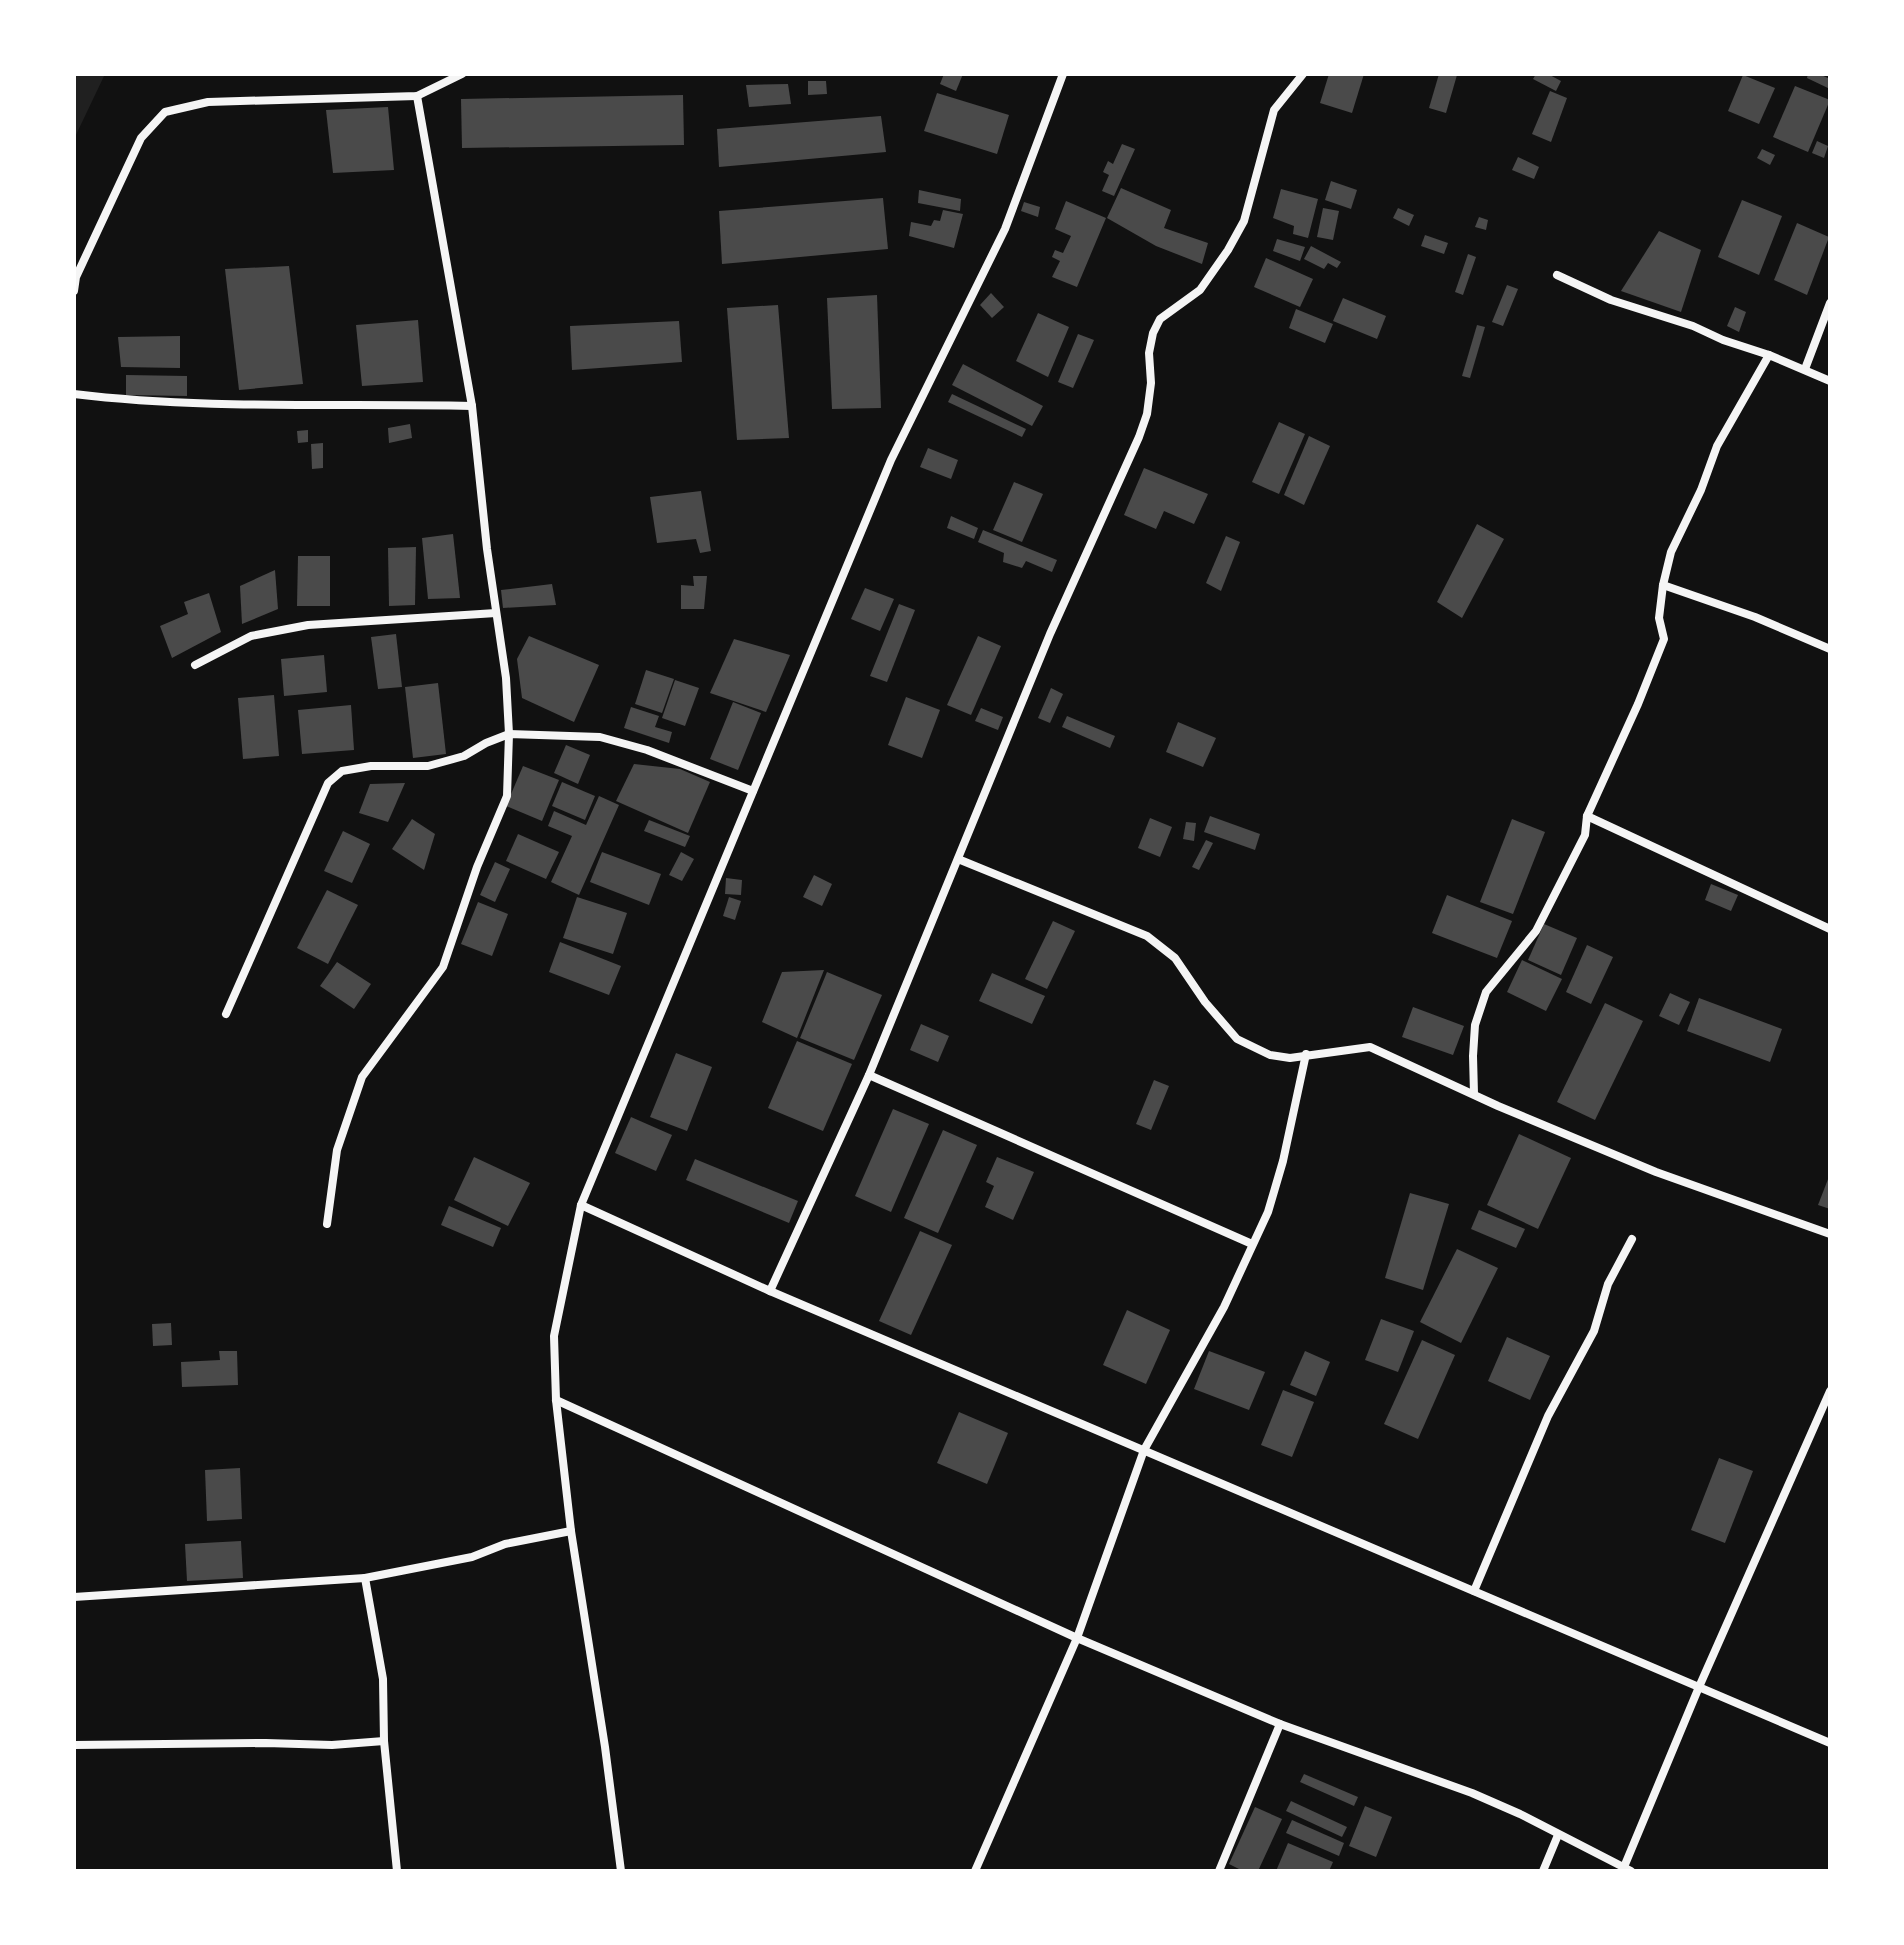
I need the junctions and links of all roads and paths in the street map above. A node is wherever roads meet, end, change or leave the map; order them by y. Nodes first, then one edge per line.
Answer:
1 (462, 74) edge
2 (1063, 74) edge
3 (1303, 74) edge
4 (417, 96) junction
5 (1557, 275) dead end
6 (74, 291) edge
7 (1830, 303) edge
8 (1769, 355) junction
9 (1805, 369) junction
10 (1830, 381) edge
11 (74, 394) edge
12 (472, 406) junction
13 (1663, 585) junction
14 (496, 613) junction
15 (1830, 649) edge
16 (195, 665) dead end
17 (509, 734) junction
18 (753, 791) junction
19 (1587, 816) junction
20 (958, 859) junction
21 (1830, 929) edge
22 (226, 1014) dead end
23 (1306, 1054) junction
24 (869, 1075) junction
25 (1474, 1094) junction
26 (581, 1205) junction
27 (327, 1224) dead end
28 (1830, 1234) edge
29 (1632, 1239) dead end
30 (1252, 1244) junction
31 (770, 1291) junction
32 (1830, 1391) edge
33 (556, 1400) junction
34 (1144, 1450) junction
35 (571, 1531) junction
36 (365, 1578) junction
37 (1474, 1591) junction
38 (74, 1597) edge
39 (1077, 1638) junction
40 (1699, 1687) junction
41 (1280, 1724) junction
42 (384, 1741) junction
43 (1830, 1743) edge
44 (74, 1745) edge
45 (1558, 1835) junction
46 (1627, 1869) edge
47 (397, 1871) edge
48 (621, 1871) edge
49 (975, 1871) edge
50 (1219, 1871) edge
51 (1543, 1871) edge

1 - 4 street
2 - 18 street
3 - 20 street
4 - 6 street
4 - 12 street
5 - 8 street
7 - 9 street
8 - 9 street
8 - 13 street
9 - 10 street
11 - 12 street
12 - 14 street
13 - 15 street
13 - 19 street
14 - 16 street
14 - 17 street
17 - 18 street
17 - 22 street
17 - 27 street
18 - 26 street
19 - 21 street
19 - 25 street
20 - 23 street
20 - 24 street
23 - 25 street
23 - 30 street
24 - 30 street
24 - 31 street
25 - 28 street
26 - 31 street
26 - 33 street
29 - 37 street
30 - 34 street
31 - 34 street
32 - 40 street
33 - 35 street
33 - 39 street
34 - 37 street
34 - 39 street
35 - 36 street
35 - 48 street
36 - 38 street
36 - 42 street
37 - 40 street
39 - 41 street
39 - 49 street
40 - 43 street
40 - 46 street
41 - 45 street
41 - 50 street
42 - 44 street
42 - 47 street
45 - 46 street
45 - 51 street

